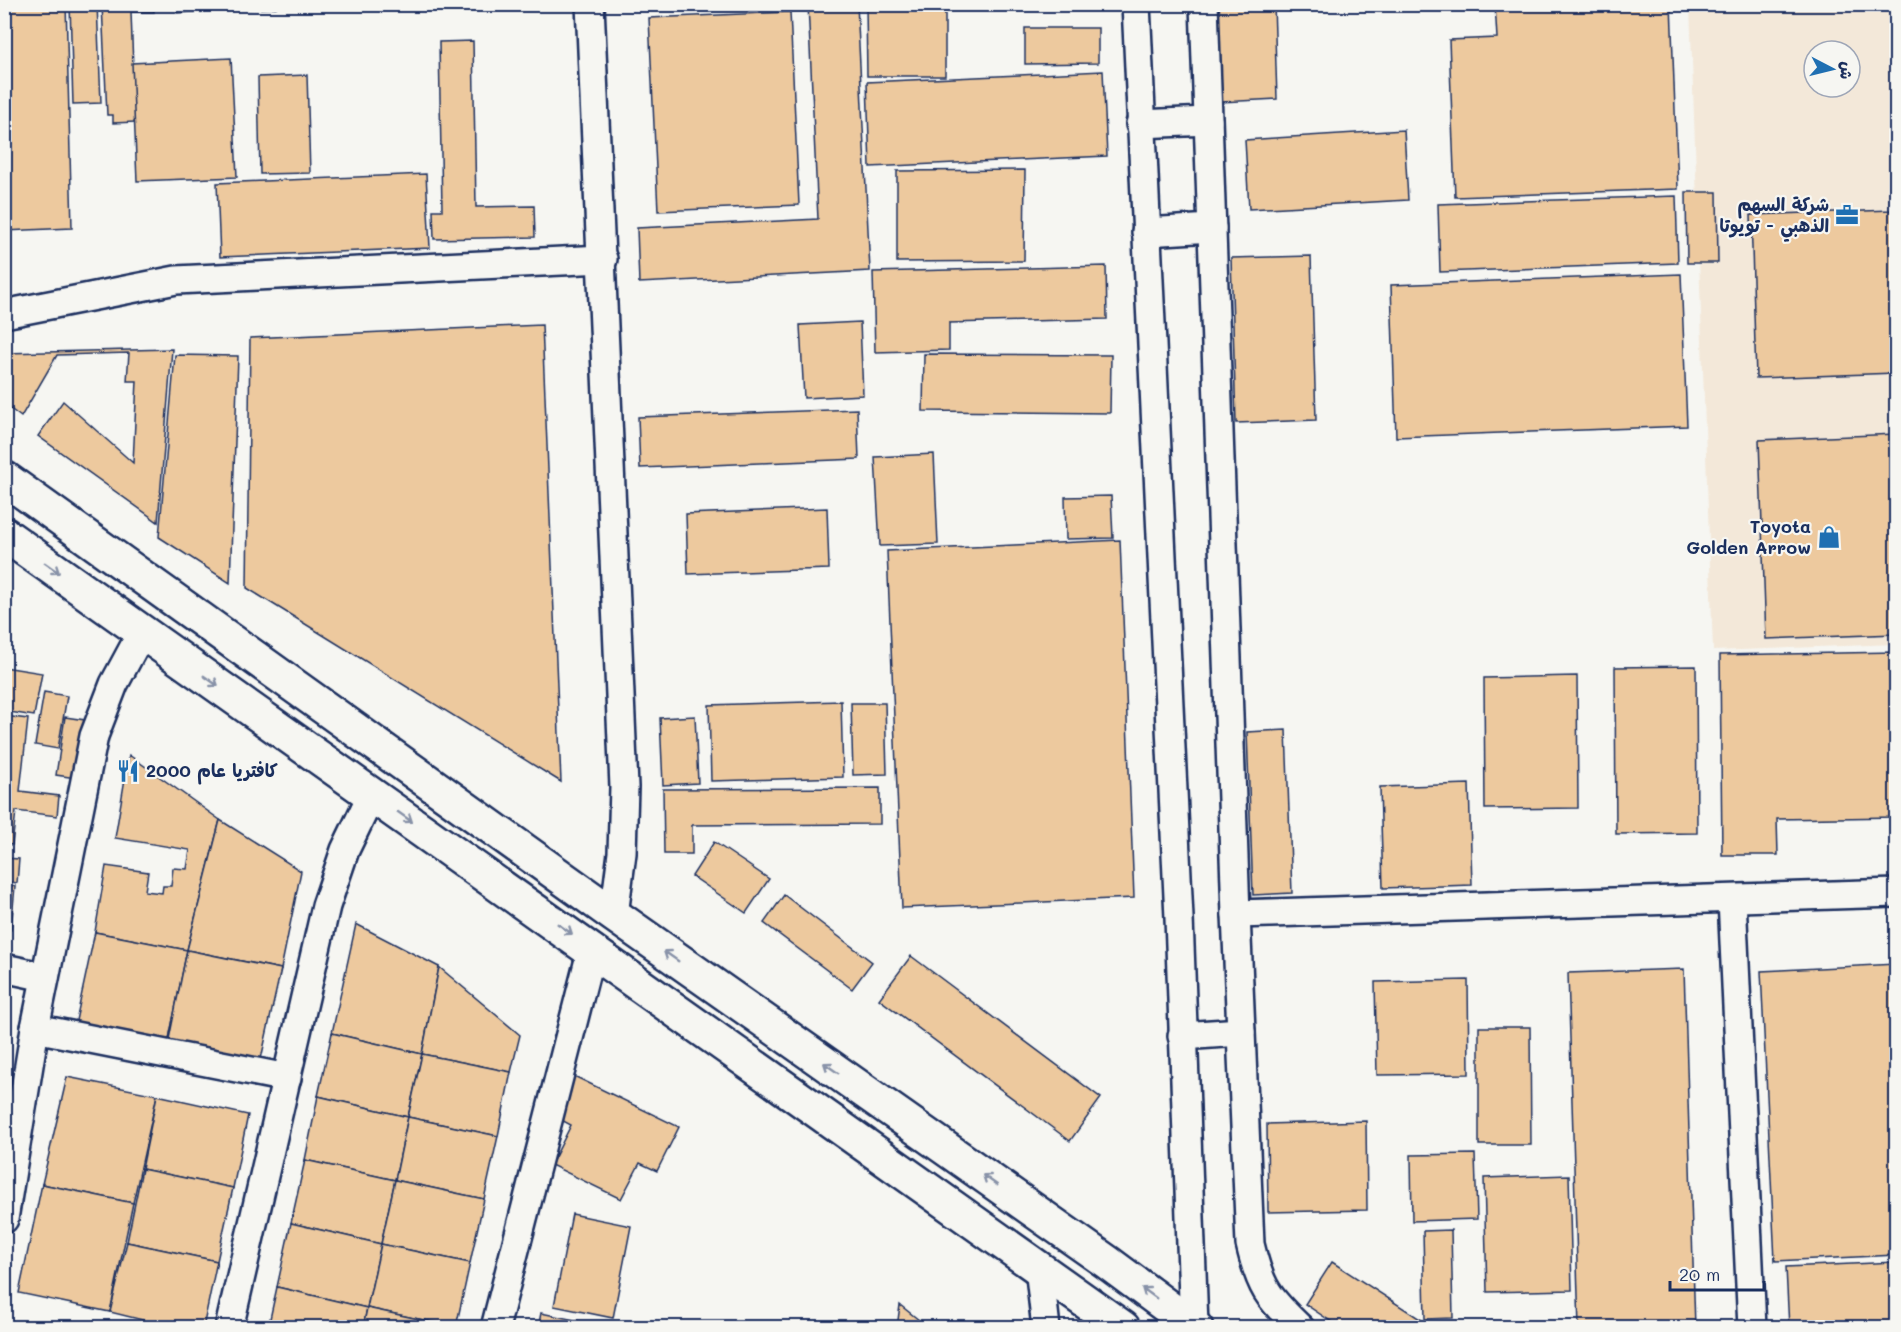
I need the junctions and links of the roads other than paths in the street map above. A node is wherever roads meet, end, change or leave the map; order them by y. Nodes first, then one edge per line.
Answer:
1 (590, 4) edge
2 (1136, 4) edge
3 (1204, 4) edge
4 (1208, 121) junction
5 (1140, 124) junction
6 (1212, 228) junction
7 (1146, 232) junction
8 (603, 259) junction
9 (4, 314) edge
10 (4, 478) edge
11 (4, 534) edge
12 (142, 632) junction
13 (372, 794) junction
14 (1896, 892) edge
15 (1732, 899) junction
16 (614, 915) junction
17 (1236, 915) junction
18 (592, 948) junction
19 (4, 968) edge
20 (45, 977) junction
21 (35, 1028) junction
22 (1241, 1032) junction
23 (1182, 1036) junction
24 (287, 1078) junction
25 (4, 1219) edge
26 (1039, 1267) junction
27 (1195, 1327) edge
28 (229, 1328) edge
29 (495, 1328) edge
30 (1046, 1328) edge
31 (1123, 1328) edge
32 (1300, 1328) edge
33 (1752, 1328) edge

1 - 8 street
2 - 5 street
3 - 4 street
4 - 5 street
4 - 6 street
5 - 7 street
6 - 7 street
6 - 17 street
7 - 23 street
8 - 9 street
8 - 16 street
10 - 16 main road
11 -> 12 main road
12 -> 13 main road
12 - 20 street
13 -> 18 main road
13 - 24 street
14 - 15 street
15 - 17 street
15 - 33 street
27 -> 16 main road
17 - 22 street
18 - 26 main road
18 - 29 street
19 - 20 street
20 - 21 street
21 - 24 street
21 - 25 street
22 - 23 street
22 - 32 street
23 - 27 street
24 - 28 street
26 - 30 street
26 - 31 main road

